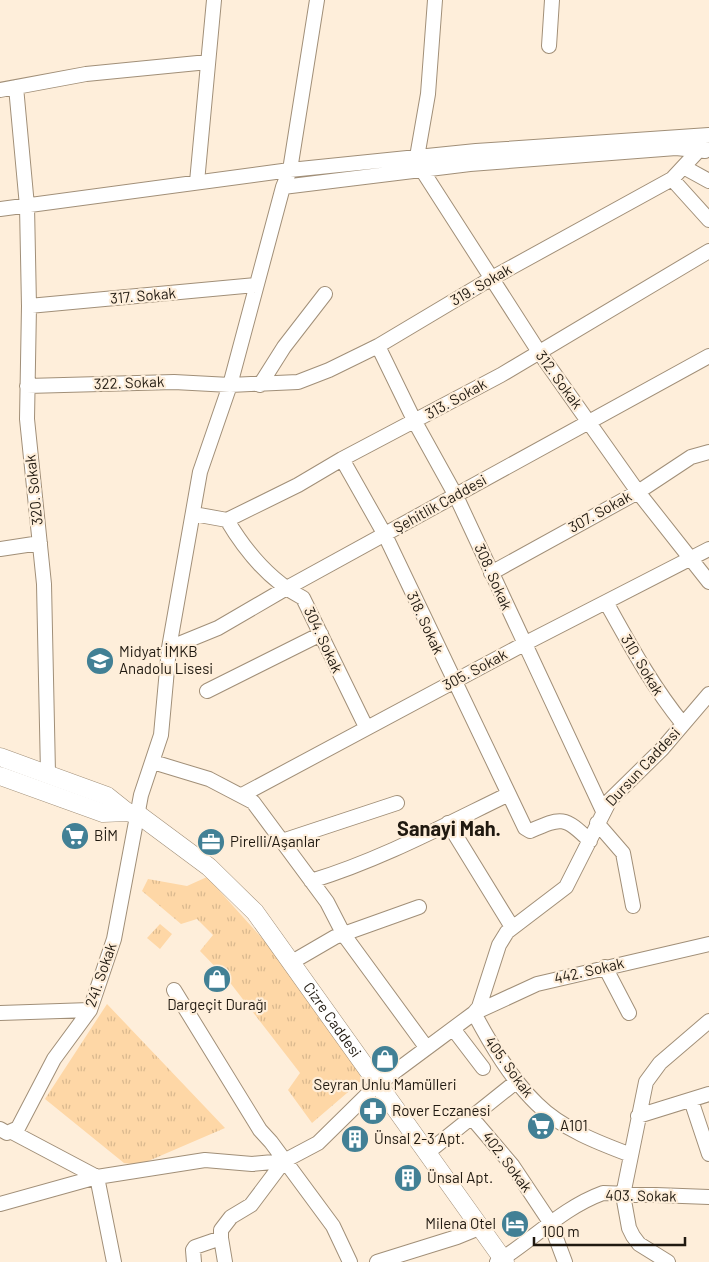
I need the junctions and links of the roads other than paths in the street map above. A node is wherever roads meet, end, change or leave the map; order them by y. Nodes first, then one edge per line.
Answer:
1 (214, 0) edge
2 (317, 0) edge
3 (435, 0) edge
4 (552, 0) edge
5 (549, 46) dead end
6 (208, 62) junction
7 (16, 87) junction
8 (0, 90) edge
9 (709, 135) edge
10 (704, 151) edge
11 (420, 163) junction
12 (685, 165) junction
13 (290, 170) junction
14 (672, 179) junction
15 (709, 181) edge
16 (196, 182) junction
17 (283, 187) junction
18 (26, 206) junction
19 (0, 209) edge
20 (709, 220) edge
21 (709, 251) edge
22 (492, 278) junction
23 (256, 285) junction
24 (325, 294) dead end
25 (29, 306) junction
26 (378, 346) junction
27 (539, 352) junction
28 (709, 356) edge
29 (260, 384) junction
30 (27, 386) junction
31 (230, 386) junction
32 (589, 421) junction
33 (416, 422) junction
34 (709, 452) edge
35 (342, 459) junction
36 (638, 492) junction
37 (456, 496) junction
38 (194, 514) junction
39 (227, 520) junction
40 (384, 535) junction
41 (40, 543) junction
42 (0, 549) edge
43 (709, 549) edge
44 (690, 559) junction
45 (491, 573) junction
46 (709, 582) edge
47 (285, 589) junction
48 (606, 602) junction
49 (321, 634) junction
50 (524, 644) junction
51 (170, 648) junction
52 (453, 682) junction
53 (207, 692) dead end
54 (709, 694) edge
55 (684, 724) junction
56 (366, 727) junction
57 (0, 757) edge
58 (153, 762) junction
59 (48, 773) junction
60 (0, 776) edge
61 (242, 795) junction
62 (508, 795) junction
63 (397, 803) dead end
64 (133, 813) junction
65 (600, 817) junction
66 (448, 823) junction
67 (282, 841) junction
68 (590, 842) junction
69 (311, 881) junction
70 (633, 906) dead end
71 (419, 907) dead end
72 (512, 927) junction
73 (344, 935) junction
74 (709, 944) edge
75 (292, 962) junction
76 (605, 967) junction
77 (174, 990) dead end
78 (90, 1010) junction
79 (0, 1013) edge
80 (474, 1013) junction
81 (629, 1013) dead end
82 (709, 1021) edge
83 (454, 1030) junction
84 (426, 1047) junction
85 (483, 1068) dead end
86 (517, 1081) junction
87 (377, 1085) junction
88 (709, 1094) edge
89 (691, 1100) junction
90 (638, 1116) junction
91 (472, 1118) junction
92 (6, 1131) edge
93 (427, 1152) junction
94 (709, 1154) edge
95 (631, 1155) junction
96 (284, 1161) junction
97 (97, 1177) junction
98 (623, 1195) junction
99 (709, 1197) edge
100 (0, 1204) edge
101 (550, 1222) junction
102 (479, 1228) junction
103 (221, 1238) junction
104 (502, 1261) edge
105 (114, 1262) edge
106 (194, 1262) edge
107 (225, 1262) edge
108 (350, 1262) edge
109 (377, 1262) edge
110 (565, 1262) edge
111 (668, 1262) edge

1 - 6 street
2 - 13 street, 241. Sokak
3 - 11 street
4 - 5 street
6 - 7 street
6 - 16 street
7 - 8 street
7 - 18 street, 320. Sokak
9 - 10 street, 319. Sokak
9 - 11 street
10 - 11 street
10 - 12 street, 319. Sokak
11 - 13 street
11 - 17 street
11 - 22 street, 312. Sokak
12 - 14 street, 319. Sokak
12 - 15 street
13 - 16 street
13 - 17 street, 241. Sokak
14 - 20 street
14 - 22 street, 319. Sokak
16 - 18 street
17 - 23 street, 241. Sokak
18 - 19 street
18 - 25 street, 320. Sokak
21 - 27 street, 313. Sokak
22 - 26 street, 319. Sokak
22 - 27 street, 312. Sokak
23 - 25 street, 317. Sokak
23 - 31 street, 241. Sokak
24 - 29 street
25 - 30 street, 320. Sokak
26 - 29 street, 319. Sokak
26 - 33 street, 308. Sokak
27 - 32 street, 312. Sokak
27 - 33 street, 313. Sokak
28 - 32 street, Şehitlik Caddesi
29 - 31 street, 319. Sokak
30 - 31 street, 322. Sokak
30 - 41 street, 320. Sokak
31 - 38 street, 241. Sokak
32 - 36 street, 312. Sokak
32 - 37 street, Şehitlik Caddesi
33 - 35 street, 313. Sokak
33 - 37 street, 308. Sokak
34 - 36 street, 307. Sokak
35 - 39 street, 313. Sokak
35 - 40 street, 318. Sokak
36 - 44 street, 312. Sokak
36 - 45 street, 307. Sokak
37 - 40 street, Şehitlik Caddesi
37 - 45 street, 308. Sokak
38 - 39 street
38 - 51 street, 241. Sokak
39 - 47 street, 304. Sokak
40 - 47 street, Şehitlik Caddesi
40 - 52 street, 318. Sokak
41 - 42 street
41 - 59 street, 320. Sokak
43 - 44 street, 305. Sokak
44 - 46 street, 312. Sokak
44 - 48 street, 305. Sokak
45 - 50 street, 308. Sokak
47 - 49 street, 304. Sokak
47 - 51 street, Şehitlik Caddesi
48 - 50 street, 305. Sokak
48 - 55 street, 310. Sokak
49 - 53 street
49 - 56 street, 304. Sokak
50 - 52 street, 305. Sokak
50 - 65 street, 308. Sokak
51 - 58 street, 241. Sokak
52 - 56 street, 305. Sokak
52 - 62 street, 318. Sokak
54 - 55 street, Dursun Caddesi
55 - 65 street, Dursun Caddesi
56 - 61 street, 305. Sokak
57 - 59 main road, Cizre Caddesi
58 - 61 street
58 - 64 street, 241. Sokak
59 - 64 main road, Cizre Caddesi
60 - 64 main road
61 - 67 street
62 - 66 street
62 - 68 street, 318. Sokak
63 - 67 street
64 - 75 main road, Cizre Caddesi
64 - 78 street, 241. Sokak
65 - 68 street, Dursun Caddesi
65 - 70 street, 308. Sokak
66 - 69 street
66 - 72 street
67 - 69 street
68 - 72 street, Dursun Caddesi
69 - 73 street
71 - 73 street
72 - 80 street, Dursun Caddesi
73 - 75 street
73 - 84 street
74 - 76 street, 442. Sokak
75 - 87 main road, Cizre Caddesi
76 - 80 street, 442. Sokak
76 - 81 street
77 - 96 street
78 - 79 street
78 - 92 street, 241. Sokak
80 - 83 street, Dursun Caddesi
80 - 86 street, 405. Sokak
82 - 90 street
83 - 84 street, Dursun Caddesi
83 - 85 street
84 - 87 street, Dursun Caddesi
86 - 91 street
86 - 95 street, 405. Sokak
87 - 93 main road, Cizre Caddesi
87 - 96 street, Dursun Caddesi
88 - 89 street
89 - 90 street
89 - 94 street
90 - 95 street
91 - 93 street
91 - 101 street, 402. Sokak
92 - 97 street
93 - 102 main road, Cizre Caddesi
95 - 98 street
96 - 97 street
96 - 103 street
96 - 108 street
97 - 100 street
97 - 105 street
98 - 99 street, 403. Sokak
98 - 101 street, 403. Sokak
98 - 111 street
101 - 104 street, 403. Sokak
101 - 110 street, 402. Sokak
102 - 104 main road, Cizre Caddesi
102 - 109 street
103 - 106 street
103 - 107 street

